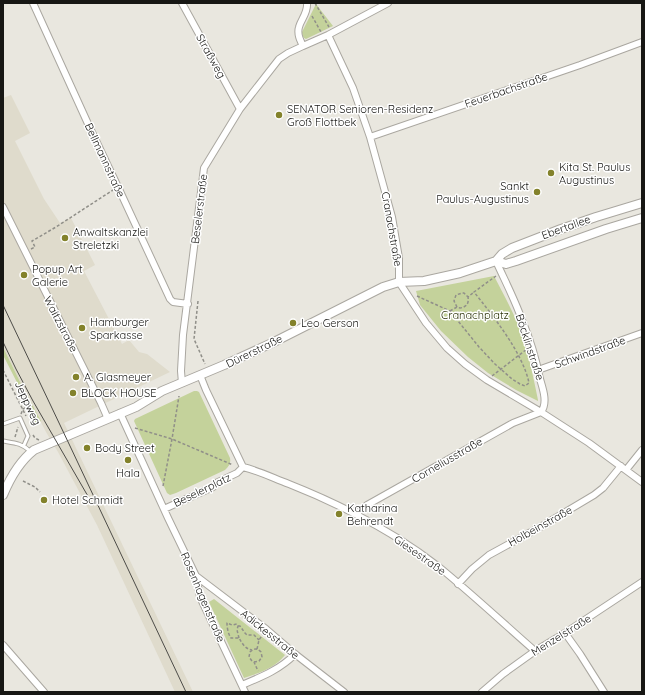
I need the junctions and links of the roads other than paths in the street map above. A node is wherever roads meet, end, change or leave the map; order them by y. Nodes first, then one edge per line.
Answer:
1 (33, 3) edge
2 (182, 3) edge
3 (307, 3) edge
4 (388, 3) edge
5 (328, 35) junction
6 (642, 42) edge
7 (303, 46) junction
8 (240, 109) junction
9 (370, 137) junction
10 (642, 203) edge
11 (3, 207) edge
12 (642, 218) edge
13 (496, 262) junction
14 (399, 282) junction
15 (188, 304) junction
16 (642, 333) edge
17 (538, 370) junction
18 (200, 375) junction
19 (182, 383) junction
20 (541, 412) junction
21 (120, 413) junction
22 (108, 419) junction
23 (3, 424) edge
24 (3, 441) edge
25 (24, 445) junction
26 (642, 450) edge
27 (31, 453) junction
28 (243, 467) junction
29 (623, 468) junction
30 (642, 482) edge
31 (3, 495) edge
32 (164, 509) junction
33 (356, 514) junction
34 (196, 576) junction
35 (642, 582) edge
36 (458, 584) junction
37 (565, 633) junction
38 (3, 645) edge
39 (535, 651) junction
40 (295, 654) junction
41 (242, 685) junction
42 (44, 692) edge
43 (245, 692) edge
44 (344, 692) edge
45 (482, 692) edge
46 (604, 692) edge

1 - 15 street, Bellmannstraße
2 - 8 street, Straßweg
3 - 7 street
4 - 5 street, Beselerstraße
5 - 7 street, Beselerstraße
5 - 9 street, Cranachstraße
6 - 9 street, Feuerbachstraße
7 - 8 street, Beselerstraße
8 - 15 street, Beselerstraße
9 - 14 street, Cranachstraße
10 - 13 main road, Ebertallee
11 - 22 street, Waitzstraße
12 - 13 main road, Ebertallee
13 - 14 main road, Ebertallee
13 - 17 street, Böcklinstraße
14 - 18 main road, Dürerstraße
14 - 20 street, Cranachstraße
15 - 19 street, Beselerstraße
16 - 17 street, Schwindstraße
17 - 20 street, Böcklinstraße
18 - 19 main road, Dürerstraße
18 - 28 street, Beselerplatz
19 - 21 main road, Dürerstraße
20 - 29 street, Cranachstraße
20 - 33 street, Corneliusstraße
21 - 22 main road, Dürerstraße
21 - 32 street, Beselerplatz
22 - 27 main road, Dürerstraße
23 - 25 lane
24 - 25 lane
25 - 27 lane
26 - 29 street, Holbeinstraße
27 - 31 main road, Dürerstraße
28 - 32 street, Beselerplatz
28 - 33 street, Giesestraße
29 - 30 street, Cranachstraße
29 - 36 street, Holbeinstraße
32 - 34 street, Rosenhagenstraße
33 - 36 street, Giesestraße
34 - 40 street, Adickesstraße
34 - 41 street, Rosenhagenstraße
35 - 37 street, Menzelstraße
36 - 39 street, Giesestraße
37 - 39 street, Menzelstraße
37 - 46 street
38 - 42 street
39 - 45 street, Menzelstraße
40 - 41 street
40 - 44 street, Adickesstraße
41 - 43 street, Rosenhagenstraße

